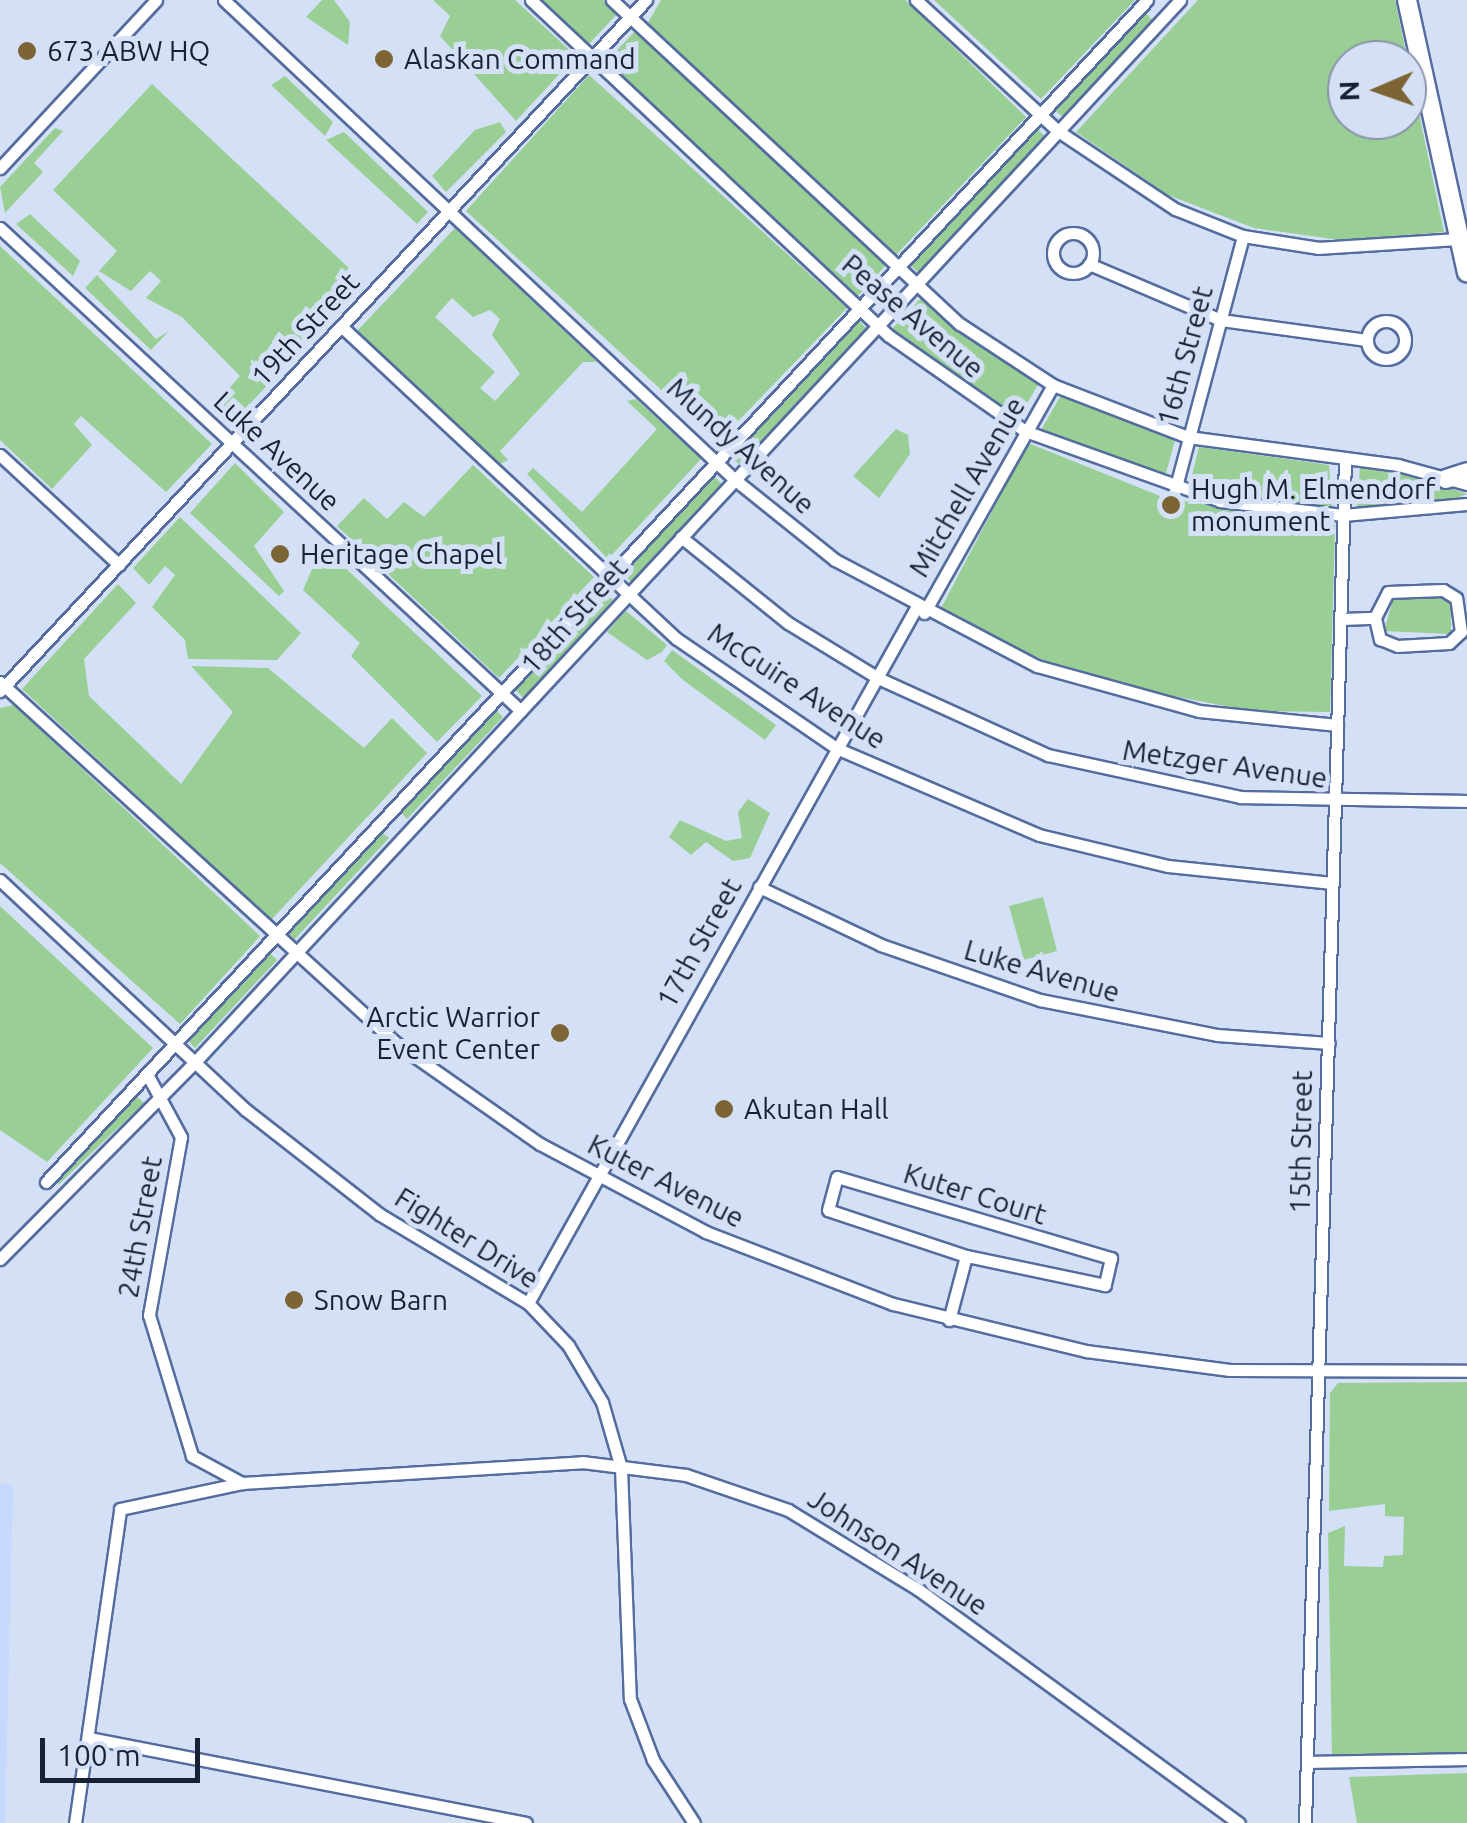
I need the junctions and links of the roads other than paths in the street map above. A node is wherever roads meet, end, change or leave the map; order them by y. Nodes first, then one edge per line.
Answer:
1 (156, 0) edge
2 (224, 0) edge
3 (530, 0) edge
4 (612, 0) edge
5 (646, 0) edge
6 (916, 0) edge
7 (1150, 0) edge
8 (1180, 0) edge
9 (1407, 0) edge
10 (1167, 14) junction
11 (630, 18) junction
12 (591, 57) junction
13 (1040, 115) junction
14 (1058, 132) junction
15 (0, 168) edge
16 (449, 212) junction
17 (0, 228) edge
18 (1243, 236) junction
19 (1460, 240) junction
20 (1089, 264) dead end
21 (897, 269) junction
22 (1467, 272) edge
23 (916, 284) junction
24 (860, 308) junction
25 (1221, 320) junction
26 (879, 325) junction
27 (341, 326) junction
28 (1367, 340) dead end
29 (1054, 385) junction
30 (1025, 432) junction
31 (1188, 437) junction
32 (232, 443) junction
33 (0, 455) edge
34 (718, 462) junction
35 (1345, 462) junction
36 (1467, 472) edge
37 (734, 479) junction
38 (1446, 480) junction
39 (1467, 484) edge
40 (1175, 490) junction
41 (1467, 504) edge
42 (1343, 516) junction
43 (681, 537) junction
44 (119, 565) junction
45 (609, 578) junction
46 (626, 595) junction
47 (920, 610) junction
48 (1375, 618) junction
49 (1342, 619) junction
50 (878, 678) junction
51 (2, 686) edge
52 (500, 693) junction
53 (521, 711) junction
54 (1338, 725) junction
55 (836, 748) junction
56 (1467, 800) edge
57 (1335, 804) junction
58 (387, 816) junction
59 (406, 830) junction
60 (0, 880) edge
61 (1332, 883) junction
62 (759, 887) junction
63 (273, 937) junction
64 (290, 952) junction
65 (1329, 1043) junction
66 (174, 1045) junction
67 (194, 1064) junction
68 (147, 1074) junction
69 (164, 1091) junction
70 (597, 1176) junction
71 (46, 1182) dead end
72 (966, 1256) junction
73 (0, 1259) edge
74 (528, 1303) junction
75 (949, 1320) junction
76 (1467, 1372) edge
77 (1321, 1374) junction
78 (621, 1468) junction
79 (242, 1483) junction
80 (89, 1738) junction
81 (1467, 1760) edge
82 (1309, 1762) junction
83 (76, 1823) edge
84 (526, 1823) edge
85 (694, 1823) edge
86 (1238, 1823) edge
87 (1305, 1823) edge

1 - 15 street
2 - 16 street, Mundy Avenue
3 - 12 street, Pease Avenue
4 - 11 street, Pease Avenue
5 - 11 street, 19th Street
6 - 13 street
7 - 10 street
7 - 13 street, 18th Street
8 - 10 street, 18th Street
9 - 19 main road
10 - 14 street, 18th Street
11 - 12 street, 19th Street
11 - 21 street, Pease Avenue
12 - 16 street, 19th Street
12 - 24 street, Pease Avenue
13 - 14 street
13 - 21 street, 18th Street
14 - 18 street
14 - 23 street, 18th Street
16 - 27 street, 19th Street
16 - 34 street, Mundy Avenue
17 - 32 street, Luke Avenue
18 - 19 street
18 - 25 street, 16th Street
19 - 22 main road
20 - 25 street
21 - 23 street, Pease Avenue
21 - 24 street, 18th Street
23 - 26 street, 18th Street
23 - 29 street, Pease Avenue
24 - 26 street, Pease Avenue
24 - 34 street, 18th Street
25 - 28 street
25 - 31 street, 16th Street
26 - 30 street, Pease Avenue
26 - 37 street, 18th Street
27 - 32 street, 19th Street
27 - 45 street, McGuire Avenue
29 - 30 street, Mitchell Avenue
29 - 31 street, Pease Avenue
30 - 40 street, Pease Avenue
30 - 47 street, Mitchell Avenue
31 - 35 street, Pease Avenue
31 - 40 street, 16th Street
32 - 44 street, 19th Street
32 - 52 street, Luke Avenue
33 - 44 street
34 - 37 street, Mundy Avenue
34 - 45 street, 18th Street
35 - 38 street, Pease Avenue
35 - 42 street, 15th Street
36 - 38 main road
37 - 43 street, 18th Street
37 - 47 street, Mundy Avenue
38 - 39 street, Pease Avenue
40 - 42 street, Pease Avenue
41 - 42 street, Pease Avenue
42 - 49 street, 15th Street
43 - 46 street, 18th Street
43 - 50 street, Metzger Avenue
44 - 51 street, 19th Street
45 - 46 street, McGuire Avenue
45 - 52 street, 18th Street
46 - 53 street, 18th Street
46 - 55 street, McGuire Avenue
47 - 50 street, 17th Street
47 - 54 street, Mundy Avenue
48 - 48 street
48 - 49 street
49 - 54 street, 15th Street
50 - 55 street, 17th Street
50 - 57 street, Metzger Avenue
51 - 63 street, Kuter Avenue
52 - 53 street, Luke Avenue
52 - 58 street, 18th Street
53 - 59 street, 18th Street
54 - 57 street, 15th Street
55 - 61 street, McGuire Avenue
55 - 62 street, 17th Street
56 - 57 street, Metzger Avenue
57 - 61 street, 15th Street
58 - 59 street
58 - 63 street, 18th Street
59 - 64 street, 18th Street
60 - 66 street, Fighter Drive
61 - 65 street, 15th Street
62 - 65 street, Luke Avenue
62 - 70 street, 17th Street
63 - 64 street, Kuter Avenue
63 - 66 street, 18th Street
64 - 67 street, 18th Street
64 - 70 street, Kuter Avenue
65 - 77 street, 15th Street
66 - 67 street, Fighter Drive
66 - 68 street, 18th Street
67 - 69 street, 18th Street
67 - 74 street, Fighter Drive
68 - 69 street, 24th Street
68 - 71 street, 18th Street
69 - 73 street, 18th Street
69 - 79 street, 24th Street
70 - 74 street, 17th Street
70 - 75 street, Kuter Avenue
72 - 72 street, Kuter Court
72 - 75 street
74 - 78 street, Fighter Drive
75 - 77 street, Kuter Avenue
76 - 77 street, Kuter Avenue
77 - 82 street, 15th Street
78 - 79 street, Johnson Avenue
78 - 85 street, Fighter Drive
78 - 86 street, Johnson Avenue
79 - 80 street, Johnson Avenue
80 - 83 street
80 - 84 street
81 - 82 street
82 - 87 street, 15th Street

